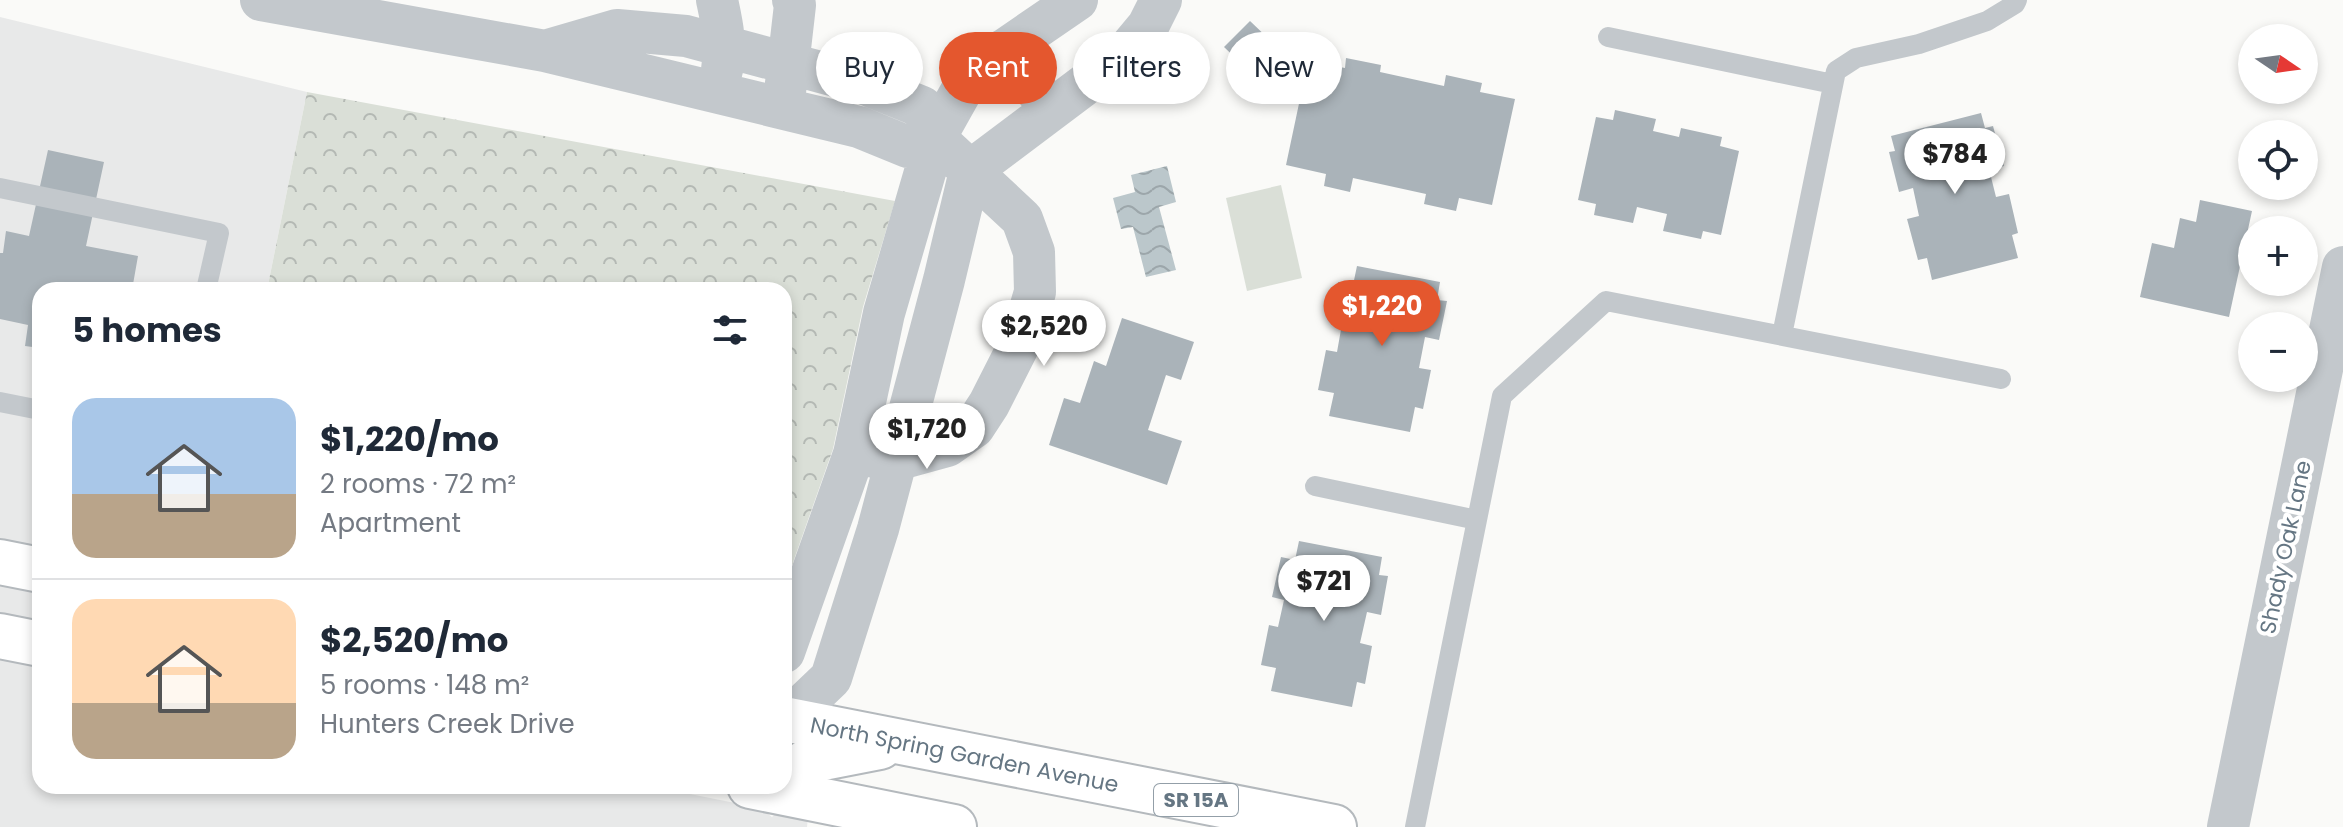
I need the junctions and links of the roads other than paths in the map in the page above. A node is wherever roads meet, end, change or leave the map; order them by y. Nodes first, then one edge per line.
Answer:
1 (261, 0) edge
2 (717, 0) edge
3 (793, 0) edge
4 (1077, 0) edge
5 (1161, 0) edge
6 (2017, 0) edge
7 (1030, 32) edge
8 (1608, 37) dead end
9 (725, 47) junction
10 (545, 51) junction
11 (789, 65) junction
12 (1833, 84) junction
13 (719, 94) junction
14 (954, 104) edge
15 (1046, 104) edge
16 (782, 109) junction
17 (1051, 110) junction
18 (935, 138) junction
19 (970, 171) junction
20 (0, 188) edge
21 (2343, 267) edge
22 (208, 282) edge
23 (1782, 335) junction
24 (2001, 379) dead end
25 (0, 402) edge
26 (32, 408) edge
27 (854, 454) junction
28 (896, 460) junction
29 (1315, 486) dead end
30 (1477, 520) junction
31 (0, 562) edge
32 (32, 568) edge
33 (792, 629) edge
34 (0, 636) edge
35 (32, 642) edge
36 (792, 714) edge
37 (792, 722) edge
38 (902, 742) junction
39 (792, 770) edge
40 (792, 789) edge
41 (954, 827) edge
42 (1334, 827) edge
43 (1415, 827) edge
44 (2228, 827) edge

1 - 10 street
2 - 9 street
3 - 11 street
4 - 7 street
5 - 17 street
6 - 12 lane
8 - 12 lane
9 - 10 street
9 - 11 street
9 - 13 street
10 - 13 street
11 - 16 street
11 - 18 street
12 - 23 lane
13 - 16 street
14 - 18 street
15 - 17 street
16 - 18 street
17 - 19 street
18 - 19 street
18 - 27 street
19 - 28 street
19 - 28 street
20 - 22 lane
21 - 44 street, Shady Oak Lane
23 - 24 lane
23 - 30 lane
25 - 26 lane
27 - 28 street
27 - 33 street
28 - 36 street
29 - 30 lane
30 - 43 lane
31 - 32 highway
34 - 35 highway
37 - 38 highway, North Spring Garden Avenue / SR 15A
38 - 39 highway
38 - 42 highway, North Spring Garden Avenue / SR 15A
40 - 41 highway

